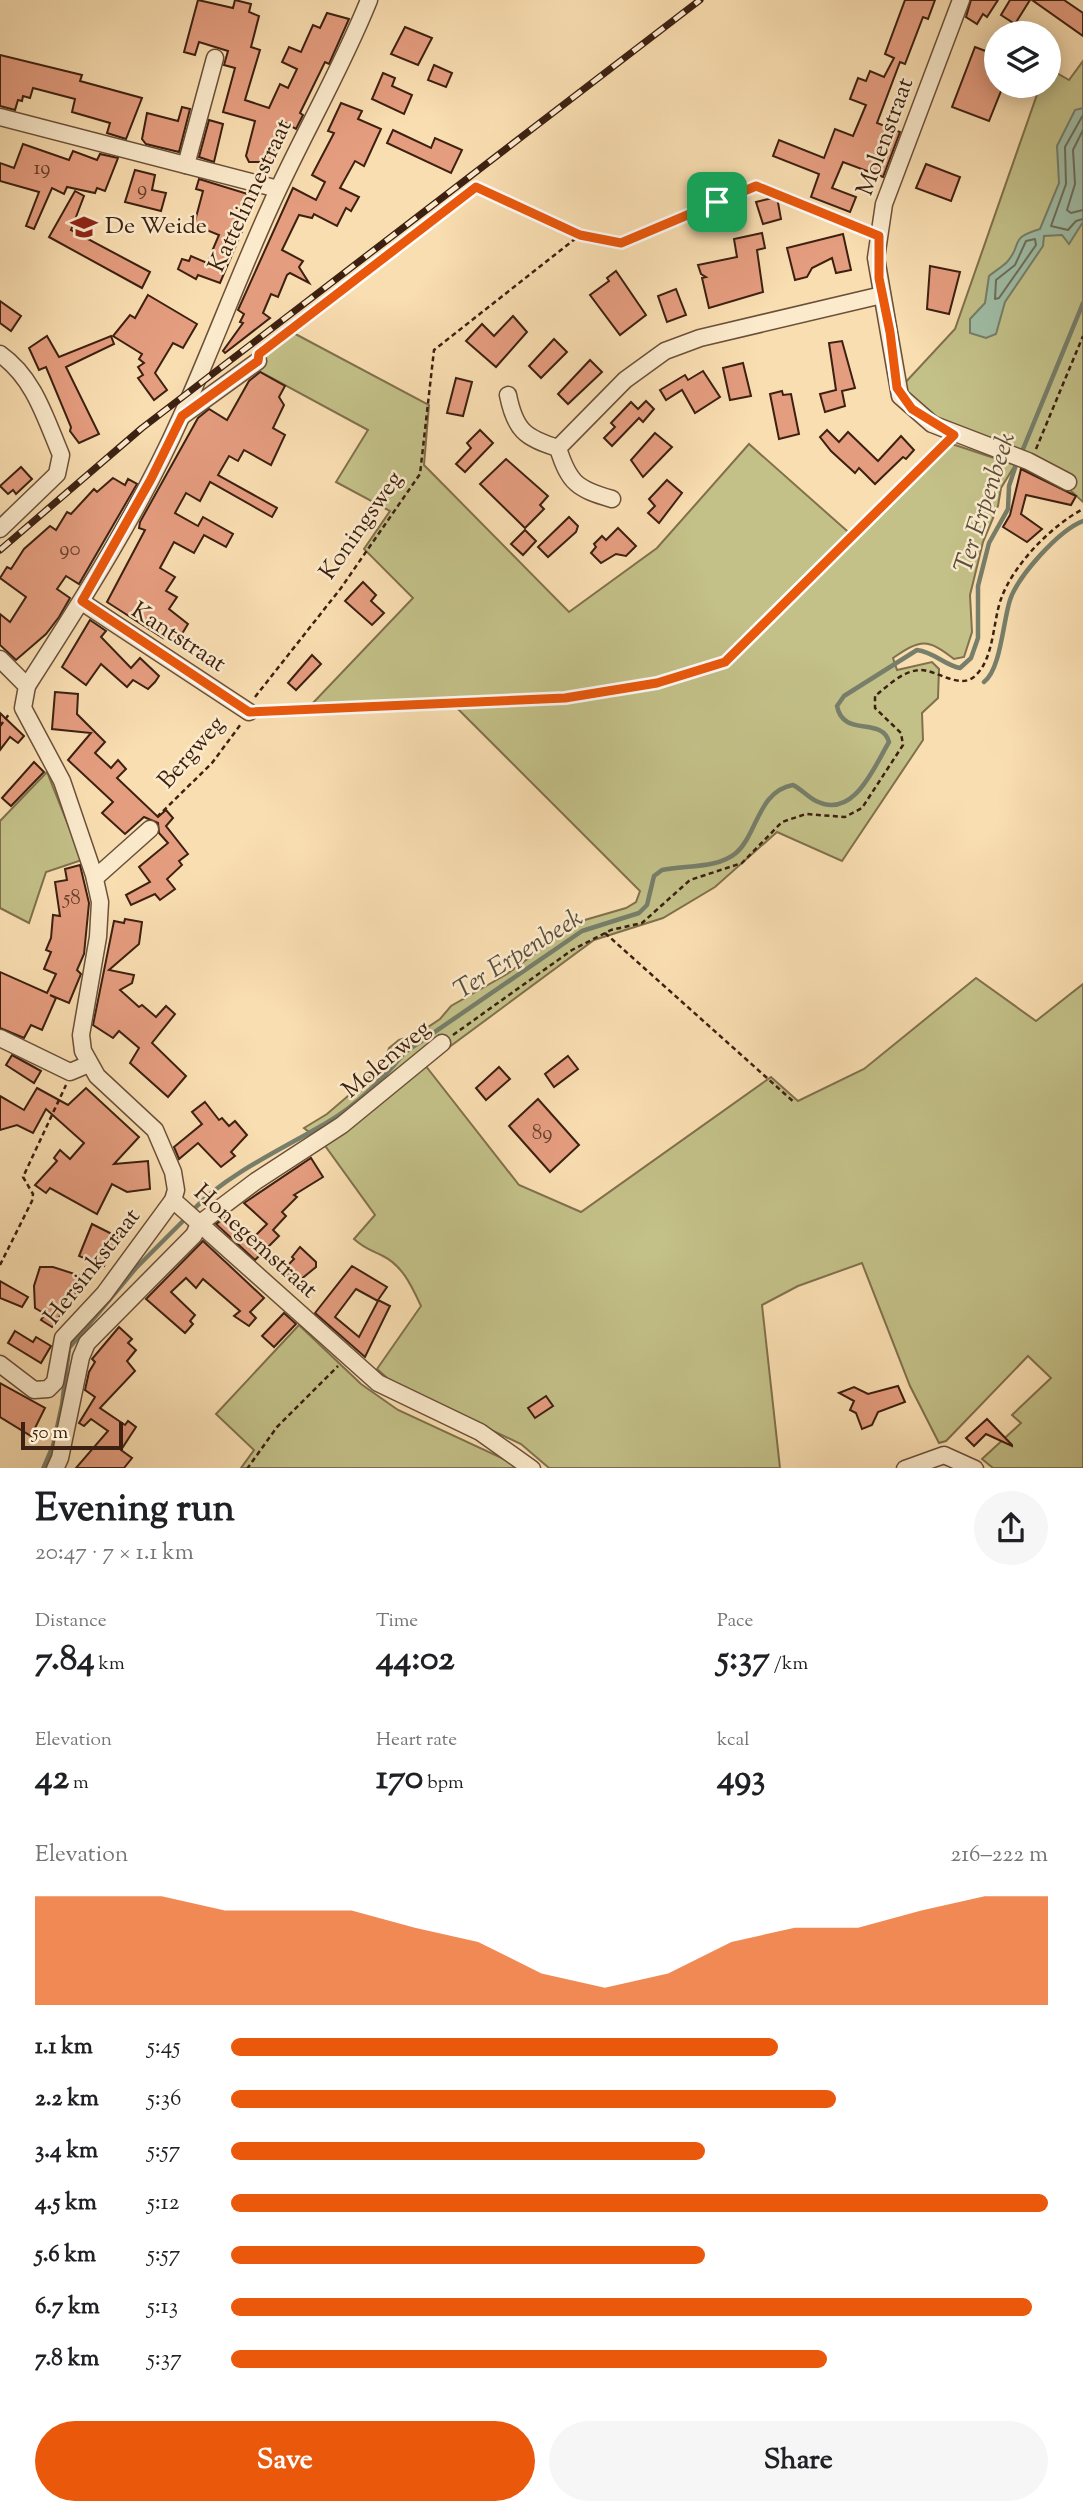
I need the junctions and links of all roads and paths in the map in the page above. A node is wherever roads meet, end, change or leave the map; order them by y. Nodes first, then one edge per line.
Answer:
1 (369, 0) edge
2 (961, 0) edge
3 (215, 58) dead end
4 (0, 117) edge
5 (186, 165) junction
6 (278, 189) junction
7 (580, 235) junction
8 (879, 236) junction
9 (882, 295) junction
10 (1083, 336) edge
11 (0, 354) edge
12 (258, 361) joint
13 (509, 395) dead end
14 (182, 416) junction
15 (954, 435) junction
16 (558, 448) junction
17 (1024, 460) junction
18 (1068, 481) dead end
19 (612, 499) dead end
20 (1083, 509) edge
21 (0, 529) edge
22 (82, 601) junction
23 (0, 659) edge
24 (27, 686) junction
25 (249, 712) junction
26 (152, 824) joint
27 (95, 878) junction
28 (606, 933) junction
29 (0, 1038) edge
30 (442, 1043) joint
31 (89, 1064) junction
32 (70, 1072) junction
33 (795, 1103) dead end
34 (173, 1200) junction
35 (199, 1224) junction
36 (0, 1265) edge
37 (348, 1357) junction
38 (0, 1364) edge
39 (55, 1468) edge
40 (247, 1468) edge
41 (531, 1468) edge
42 (905, 1468) edge
43 (975, 1468) edge

1 - 6 street, Kattelinnestraat
2 - 8 street, Molenstraat
3 - 5 street
4 - 5 street
5 - 6 street
6 - 14 street, Kattelinnestraat
7 - 8 path
7 - 12 path
7 - 25 path, Koningsweg
8 - 9 street, Molenstraat
9 - 15 street, Molenstraat
9 - 16 street
10 - 17 path
11 - 21 street
12 - 14 street, Kattelinnestraat
13 - 16 street
14 - 22 street, Kattelinnestraat
15 - 17 street, Molenstraat
15 - 25 path, Bergweg
16 - 19 street
17 - 18 street, Molenstraat
20 - 28 path, Molenweg
22 - 24 street, Kattelinnestraat
22 - 25 street, Kantstraat
23 - 24 street
24 - 27 street, Honegemstraat
25 - 26 path, Bergweg
26 - 27 street
27 - 31 street, Honegemstraat
28 - 30 path, Molenweg
28 - 33 path
29 - 32 street
30 - 35 street, Molenweg
31 - 32 street
31 - 34 street, Honegemstraat
32 - 36 path
34 - 35 street, Honegemstraat
34 - 38 street, Hersinkstraat
35 - 37 street, Honegemstraat
35 - 39 street, Molenweg
37 - 40 path
37 - 41 street, Honegemstraat
42 - 43 street

